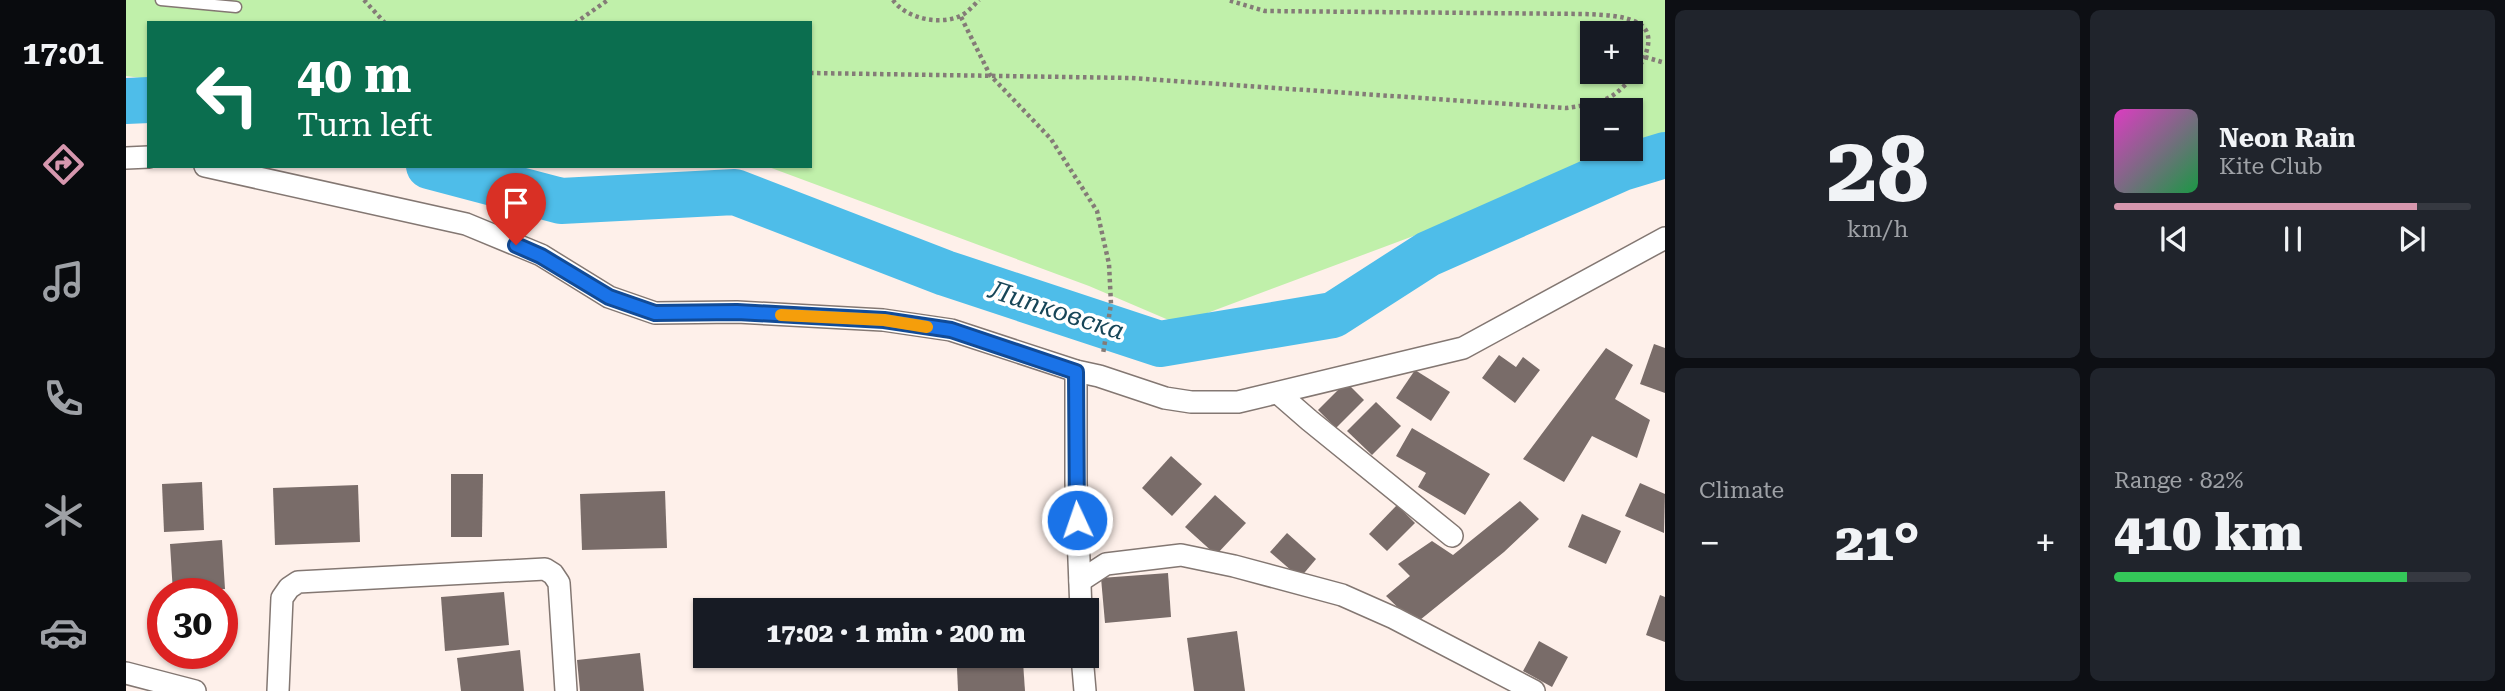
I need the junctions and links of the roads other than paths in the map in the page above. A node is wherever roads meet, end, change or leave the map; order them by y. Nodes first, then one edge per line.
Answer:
1 (161, 0) edge
2 (236, 7) dead end
3 (147, 157) edge
4 (126, 158) edge
5 (214, 168) edge
6 (1665, 238) edge
7 (1076, 372) junction
8 (1278, 393) junction
9 (1452, 536) dead end
10 (1080, 581) junction
11 (1081, 598) edge
12 (1083, 668) edge
13 (126, 673) edge
14 (195, 691) edge
15 (278, 691) edge
16 (566, 691) edge
17 (1085, 691) edge
18 (1534, 691) edge

1 - 2 lane
3 - 4 street
5 - 7 street
6 - 8 street
7 - 8 street
7 - 10 street
8 - 9 street
10 - 11 street
10 - 18 street
12 - 17 street
13 - 14 street
15 - 16 street

